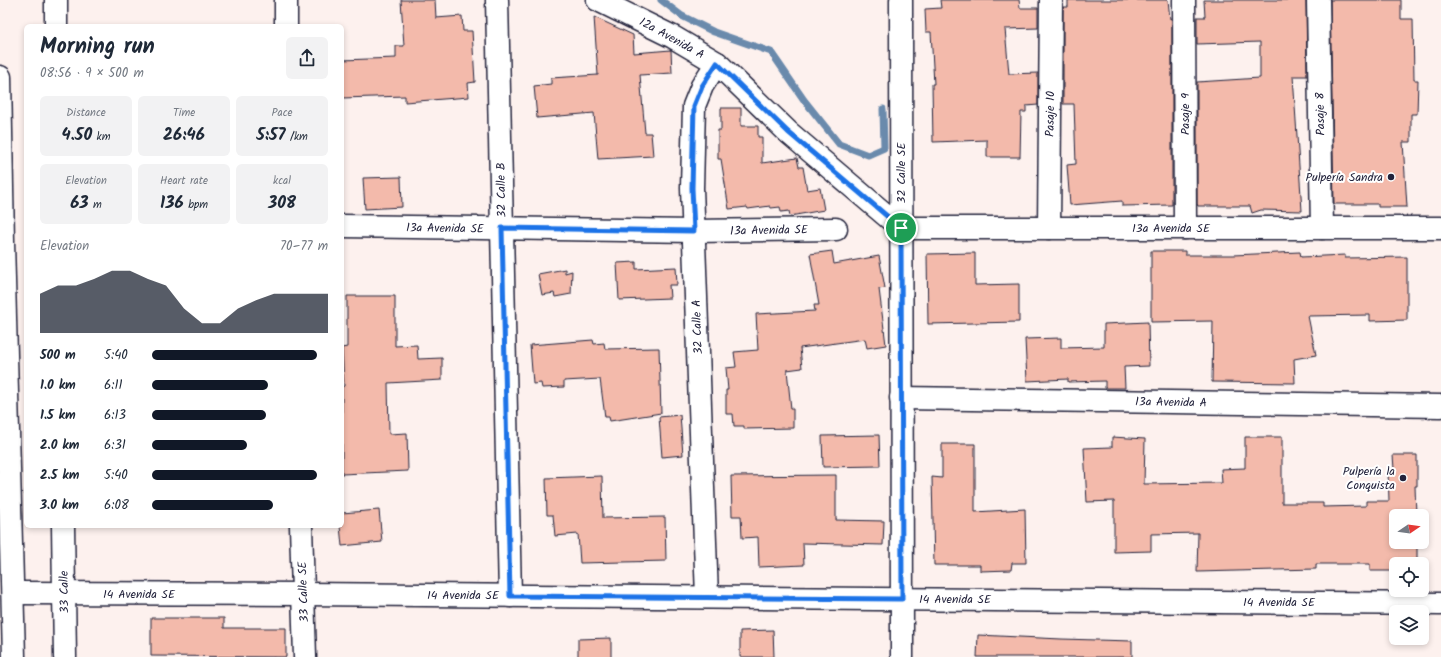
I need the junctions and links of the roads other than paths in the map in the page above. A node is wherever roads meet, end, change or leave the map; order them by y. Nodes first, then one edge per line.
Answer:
1 (56, 0) edge
2 (286, 0) edge
3 (496, 0) edge
4 (598, 0) edge
5 (901, 0) edge
6 (1051, 0) edge
7 (1184, 0) edge
8 (1318, 0) edge
9 (56, 24) edge
10 (286, 24) edge
11 (717, 63) junction
12 (0, 77) edge
13 (1, 162) edge
14 (344, 226) edge
15 (502, 228) junction
16 (901, 228) junction
17 (1049, 228) junction
18 (1185, 228) junction
19 (1322, 228) junction
20 (1441, 228) edge
21 (836, 229) dead end
22 (694, 231) junction
23 (901, 398) junction
24 (1441, 406) edge
25 (63, 528) edge
26 (301, 528) edge
27 (12, 593) junction
28 (64, 594) junction
29 (303, 594) junction
30 (510, 596) junction
31 (707, 597) junction
32 (902, 599) junction
33 (1441, 604) edge
34 (14, 657) edge
35 (65, 657) edge
36 (305, 657) edge
37 (902, 657) edge

1 - 9 street
2 - 10 street
3 - 15 street, 32 Calle B
4 - 11 street, 12a Avenida A
5 - 16 street, 32 Calle SE
6 - 17 street, Pasaje 10
7 - 18 street, Pasaje 9
8 - 19 street, Pasaje 8
11 - 16 street, 12a Avenida A
11 - 22 street, 32 Calle A
12 - 13 street
13 - 27 street
14 - 15 street, 13a Avenida SE
15 - 22 street, 13a Avenida SE
15 - 30 street, 32 Calle B
16 - 17 street, 13a Avenida SE
16 - 23 street, 32 Calle SE
17 - 18 street, 13a Avenida SE
18 - 19 street, 13a Avenida SE
19 - 20 street, 13a Avenida SE
21 - 22 street, 13a Avenida SE
22 - 31 street, 32 Calle A
23 - 24 street, 13a Avenida A
23 - 32 street, 32 Calle SE
25 - 28 street, 33 Calle
26 - 29 street, 33 Calle SE
27 - 28 street, 14 Avenida SE
27 - 34 street
28 - 29 street, 14 Avenida SE
28 - 35 street, 33 Calle
29 - 30 street, 14 Avenida SE
29 - 36 street, 33 Calle SE
30 - 31 street, 14 Avenida SE
31 - 32 street, 14 Avenida SE
32 - 33 street, 14 Avenida SE
32 - 37 street, 32 Calle SE

